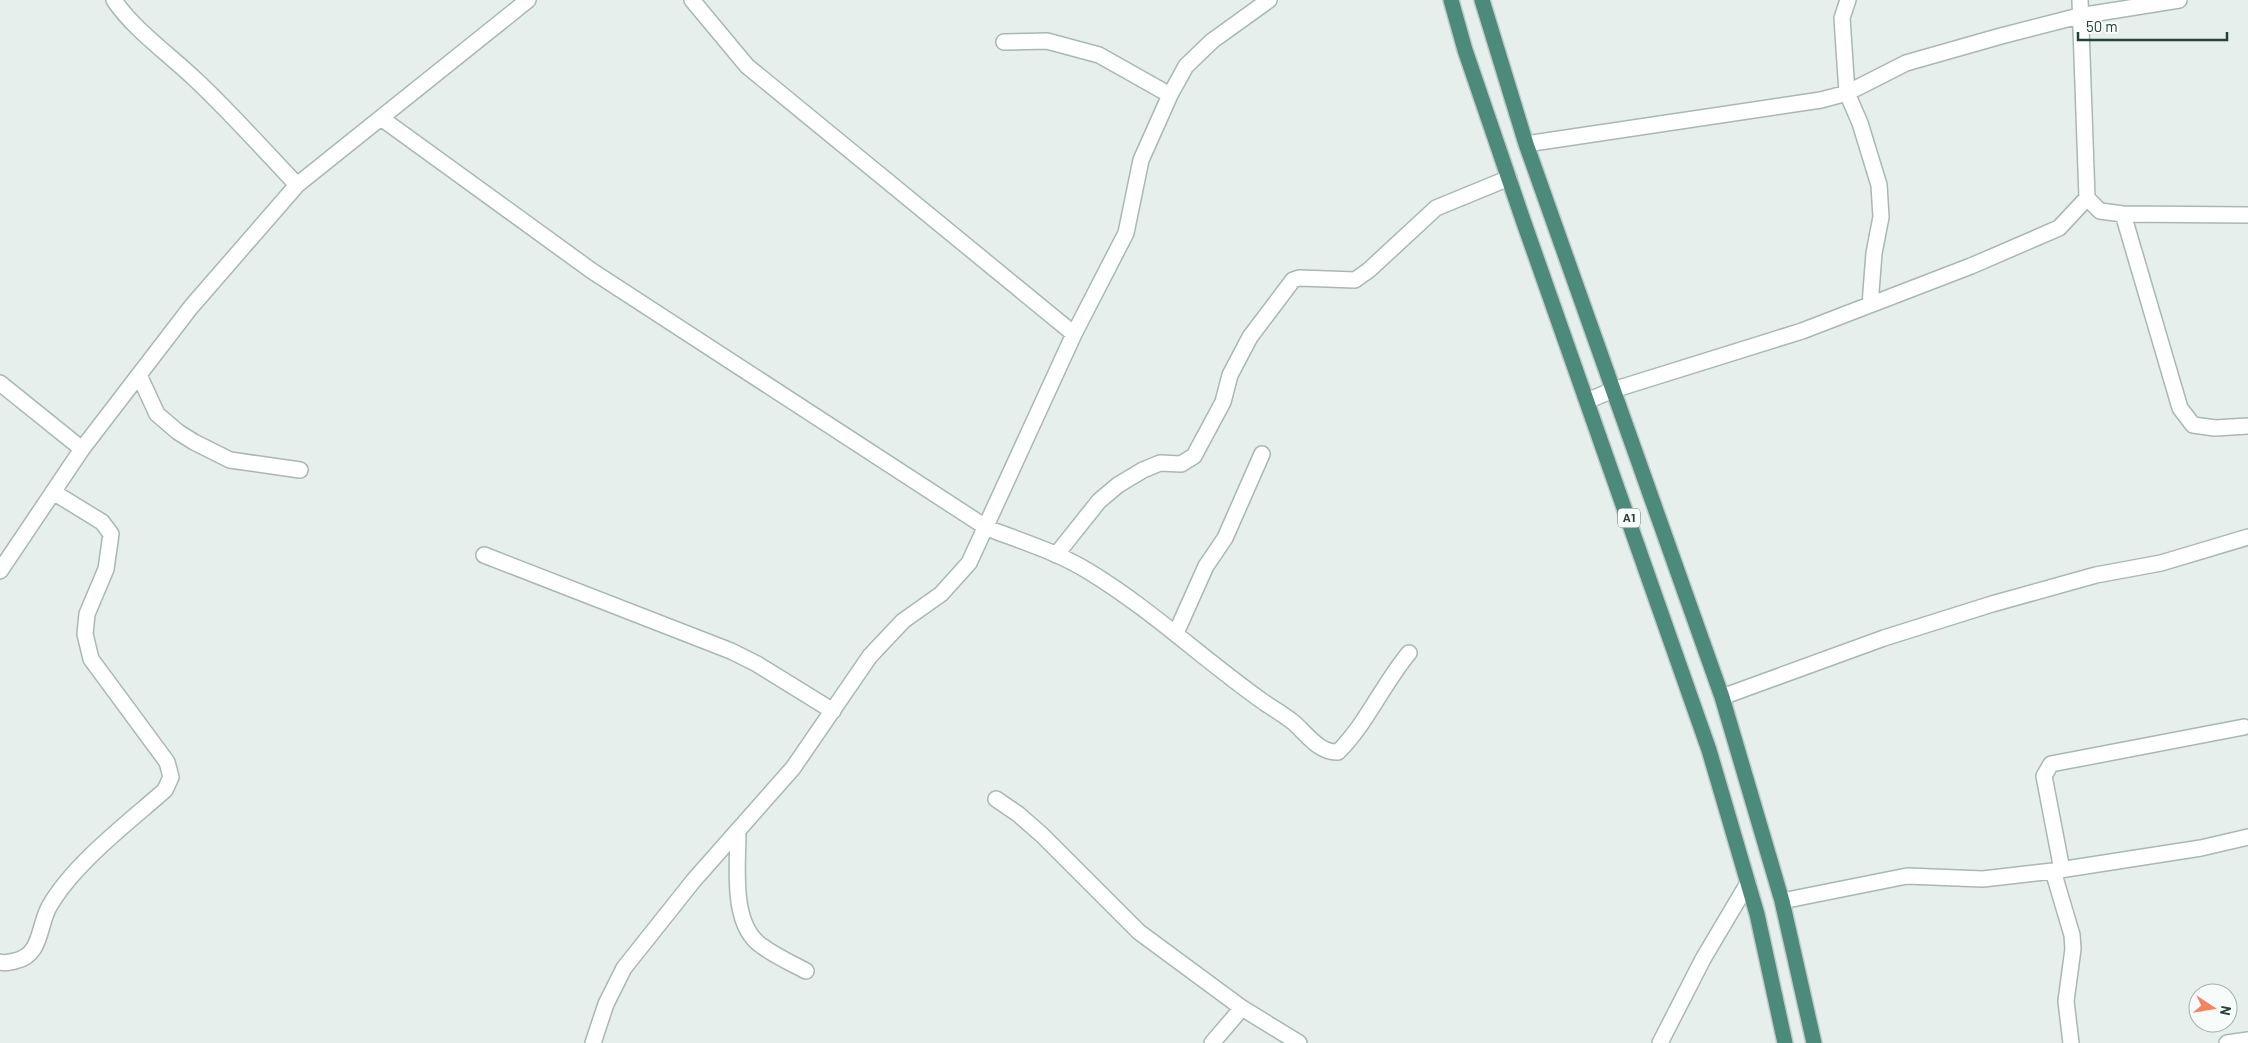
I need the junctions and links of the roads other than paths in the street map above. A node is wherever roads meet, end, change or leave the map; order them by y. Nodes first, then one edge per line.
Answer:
1 (114, 0) edge
2 (528, 0) edge
3 (692, 0) edge
4 (1269, 0) edge
5 (1451, 0) edge
6 (1482, 0) edge
7 (1848, 0) edge
8 (2080, 0) edge
9 (2179, 0) edge
10 (2079, 16) junction
11 (1004, 42) dead end
12 (1847, 93) junction
13 (1170, 95) junction
14 (381, 118) junction
15 (1526, 144) junction
16 (1509, 178) junction
17 (297, 185) junction
18 (2087, 198) junction
19 (2123, 214) junction
20 (2248, 215) edge
21 (1870, 305) junction
22 (1074, 334) junction
23 (139, 375) junction
24 (0, 383) edge
25 (1613, 390) junction
26 (1587, 401) junction
27 (2248, 426) edge
28 (82, 449) junction
29 (1262, 454) dead end
30 (300, 470) dead end
31 (53, 492) junction
32 (987, 528) junction
33 (2248, 537) edge
34 (484, 555) dead end
35 (1056, 556) junction
36 (0, 571) edge
37 (1176, 633) junction
38 (1410, 653) dead end
39 (1722, 697) junction
40 (832, 712) junction
41 (2244, 727) dead end
42 (996, 799) dead end
43 (738, 832) junction
44 (2248, 837) edge
45 (2058, 870) junction
46 (1748, 883) junction
47 (1782, 901) junction
48 (0, 962) edge
49 (806, 971) dead end
50 (1242, 1008) junction
51 (2248, 1040) edge
52 (593, 1043) edge
53 (1212, 1043) edge
54 (1299, 1043) edge
55 (1660, 1043) edge
56 (1785, 1043) edge
57 (1814, 1043) edge
58 (2071, 1043) edge
59 (2227, 1043) edge

1 - 17 street
2 - 14 street
3 - 22 street
4 - 13 street
5 - 16 highway, A1
6 - 15 highway, A1
7 - 12 street
8 - 10 street
9 - 10 street
10 - 12 street
10 - 18 street
11 - 13 street
12 - 15 street
12 - 21 street
13 - 22 street
14 - 17 street
14 - 32 street
15 - 25 highway, A1
16 - 26 highway, A1
16 - 35 street
17 - 23 street
18 - 19 street
18 - 21 street
19 - 20 street
19 - 27 street
21 - 25 street
22 - 32 street
23 - 28 street
23 - 30 street
24 - 28 street
25 - 26 street
25 - 39 highway, A1
26 - 46 highway, A1
28 - 31 street
29 - 37 street
31 - 36 street
31 - 48 street
32 - 35 street
32 - 40 street
33 - 39 street
34 - 40 street
35 - 37 street
37 - 38 street
39 - 47 highway, A1
40 - 43 street
41 - 45 street
42 - 50 street
43 - 49 street
43 - 52 street
44 - 45 street
45 - 47 street
45 - 58 street
46 - 55 street
46 - 56 highway, A1
47 - 57 highway, A1
50 - 53 street
50 - 54 street
51 - 59 street

